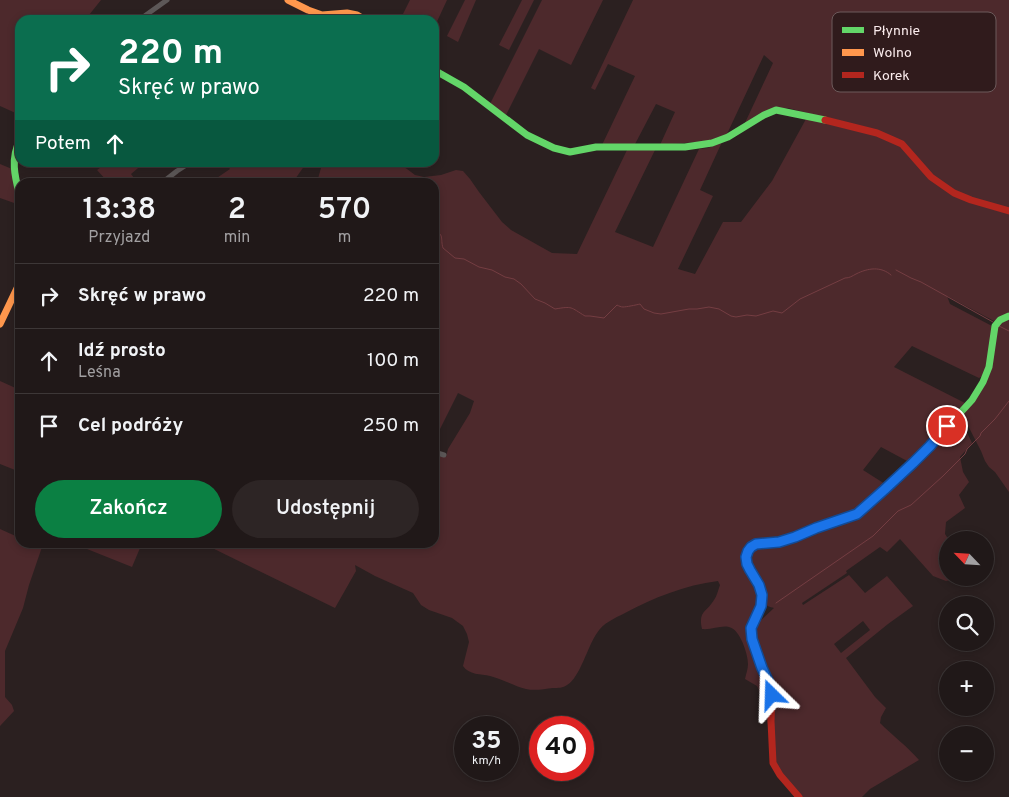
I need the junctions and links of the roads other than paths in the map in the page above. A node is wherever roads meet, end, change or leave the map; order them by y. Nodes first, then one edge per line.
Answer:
1 (167, 0) edge
2 (288, 0) edge
3 (146, 15) edge
4 (317, 15) edge
5 (334, 15) edge
6 (357, 15) edge
7 (439, 73) edge
8 (15, 150) edge
9 (183, 167) edge
10 (16, 178) edge
11 (168, 178) edge
12 (1009, 211) edge
13 (15, 292) edge
14 (1009, 316) edge
15 (0, 324) edge
16 (439, 454) edge
17 (444, 455) dead end
18 (799, 797) edge

1 - 3 street
2 - 4 street
5 - 6 street
7 - 12 street
8 - 10 street
9 - 11 street
13 - 15 street
14 - 18 street
16 - 17 street

